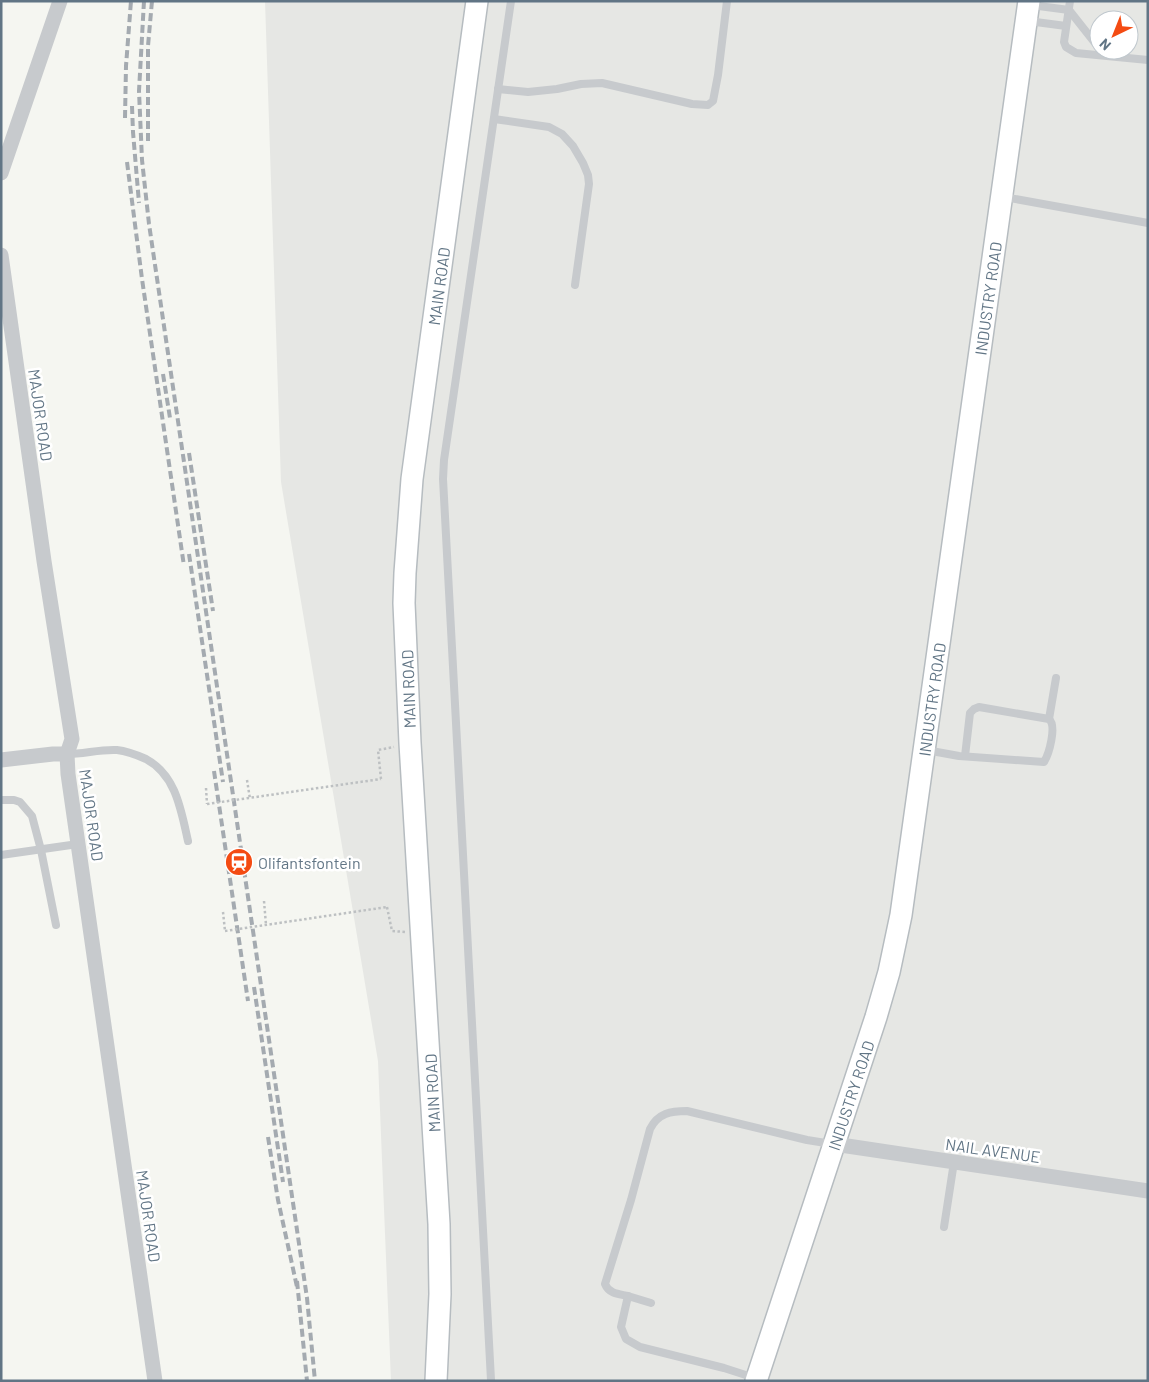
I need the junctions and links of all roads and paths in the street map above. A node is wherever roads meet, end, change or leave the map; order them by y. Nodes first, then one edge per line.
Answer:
1 (60, 1) edge
2 (477, 1) edge
3 (511, 1) edge
4 (727, 1) edge
5 (1070, 1) edge
6 (1028, 9) edge
7 (1069, 10) junction
8 (1066, 26) junction
9 (1089, 36) edge
10 (1089, 52) edge
11 (498, 89) junction
12 (494, 119) junction
13 (1, 173) edge
14 (1002, 197) junction
15 (1148, 223) edge
16 (1, 254) edge
17 (575, 285) dead end
18 (4, 301) edge
19 (1056, 678) dead end
20 (1049, 719) junction
21 (378, 750) dead end
22 (924, 750) junction
23 (67, 754) junction
24 (965, 756) junction
25 (1, 760) edge
26 (247, 780) dead end
27 (206, 788) dead end
28 (250, 799) junction
29 (1, 800) edge
30 (188, 841) dead end
31 (78, 844) junction
32 (41, 850) junction
33 (1, 855) edge
34 (264, 901) dead end
35 (223, 912) dead end
36 (266, 925) junction
37 (56, 926) dead end
38 (392, 931) dead end
39 (834, 1144) junction
40 (954, 1162) junction
41 (1148, 1191) edge
42 (944, 1227) dead end
43 (628, 1296) junction
44 (651, 1303) dead end
45 (491, 1380) edge
46 (757, 1380) edge
47 (155, 1381) edge
48 (436, 1381) edge

1 - 13 street
2 - 48 street, MAIN ROAD
3 - 11 lane
4 - 11 lane
5 - 7 lane
6 - 7 lane
6 - 8 lane
6 - 14 street, INDUSTRY ROAD
7 - 8 lane
7 - 9 lane
8 - 10 lane
11 - 12 lane
12 - 17 lane
12 - 45 lane
14 - 15 lane
14 - 22 street, INDUSTRY ROAD
16 - 18 street, MAJOR ROAD
18 - 23 street, MAJOR ROAD
19 - 20 lane
20 - 24 lane
20 - 24 lane
21 - 28 path, bridge
22 - 24 lane
22 - 39 street, INDUSTRY ROAD
23 - 25 street
23 - 30 lane
23 - 31 street, MAJOR ROAD
26 - 28 path
27 - 28 path, bridge
29 - 32 lane
31 - 32 lane
31 - 47 street, MAJOR ROAD
32 - 33 lane
32 - 37 lane
34 - 36 path
35 - 36 path, bridge
36 - 38 path, bridge
39 - 40 street, NAIL AVENUE
39 - 43 lane
39 - 46 street, INDUSTRY ROAD
40 - 41 street, NAIL AVENUE
40 - 42 lane
43 - 44 lane
43 - 46 lane

